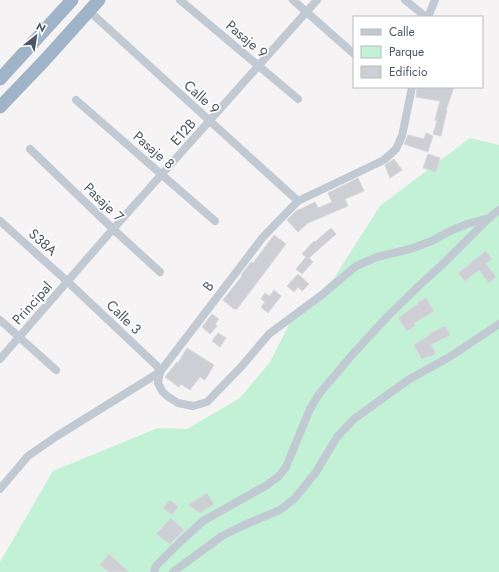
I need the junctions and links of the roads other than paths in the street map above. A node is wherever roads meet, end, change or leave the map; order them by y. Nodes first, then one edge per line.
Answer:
1 (72, 0) edge
2 (99, 0) edge
3 (180, 0) edge
4 (293, 0) edge
5 (317, 0) edge
6 (405, 0) edge
7 (435, 0) edge
8 (89, 11) junction
9 (307, 11) junction
10 (426, 16) edge
11 (427, 16) edge
12 (353, 53) edge
13 (259, 66) junction
14 (0, 79) edge
15 (412, 88) edge
16 (298, 99) dead end
17 (76, 100) dead end
18 (0, 107) edge
19 (210, 121) junction
20 (30, 149) dead end
21 (162, 175) junction
22 (298, 201) junction
23 (499, 210) edge
24 (489, 218) junction
25 (0, 221) edge
26 (214, 221) dead end
27 (113, 229) junction
28 (160, 272) dead end
29 (68, 282) junction
30 (0, 320) edge
31 (499, 324) edge
32 (19, 337) junction
33 (0, 359) edge
34 (56, 370) dead end
35 (160, 372) junction
36 (0, 489) edge
37 (154, 572) edge
38 (173, 572) edge

1 - 14 highway
2 - 8 highway
3 - 13 street, Pasaje 9
4 - 9 street
5 - 9 street, E12B
6 - 10 street
7 - 11 street
8 - 18 highway
8 - 19 street, Calle 9
9 - 12 street
9 - 13 street, E12B
13 - 16 street, Pasaje 9
13 - 19 street, E12B
15 - 22 street, B
17 - 21 street, Pasaje 8
19 - 21 street, E12B
19 - 22 street, Calle 9
20 - 27 street, Pasaje 7
21 - 26 street, Pasaje 8
21 - 27 street, E12B
22 - 35 street, B
23 - 24 street
24 - 35 street
24 - 37 street
25 - 29 street, S38A
27 - 28 street, Pasaje 7
27 - 29 street, E12B
29 - 32 street, Principal
29 - 35 street, Calle 3
30 - 32 street
31 - 38 street
32 - 33 street, Principal
32 - 34 street
35 - 36 street, B

